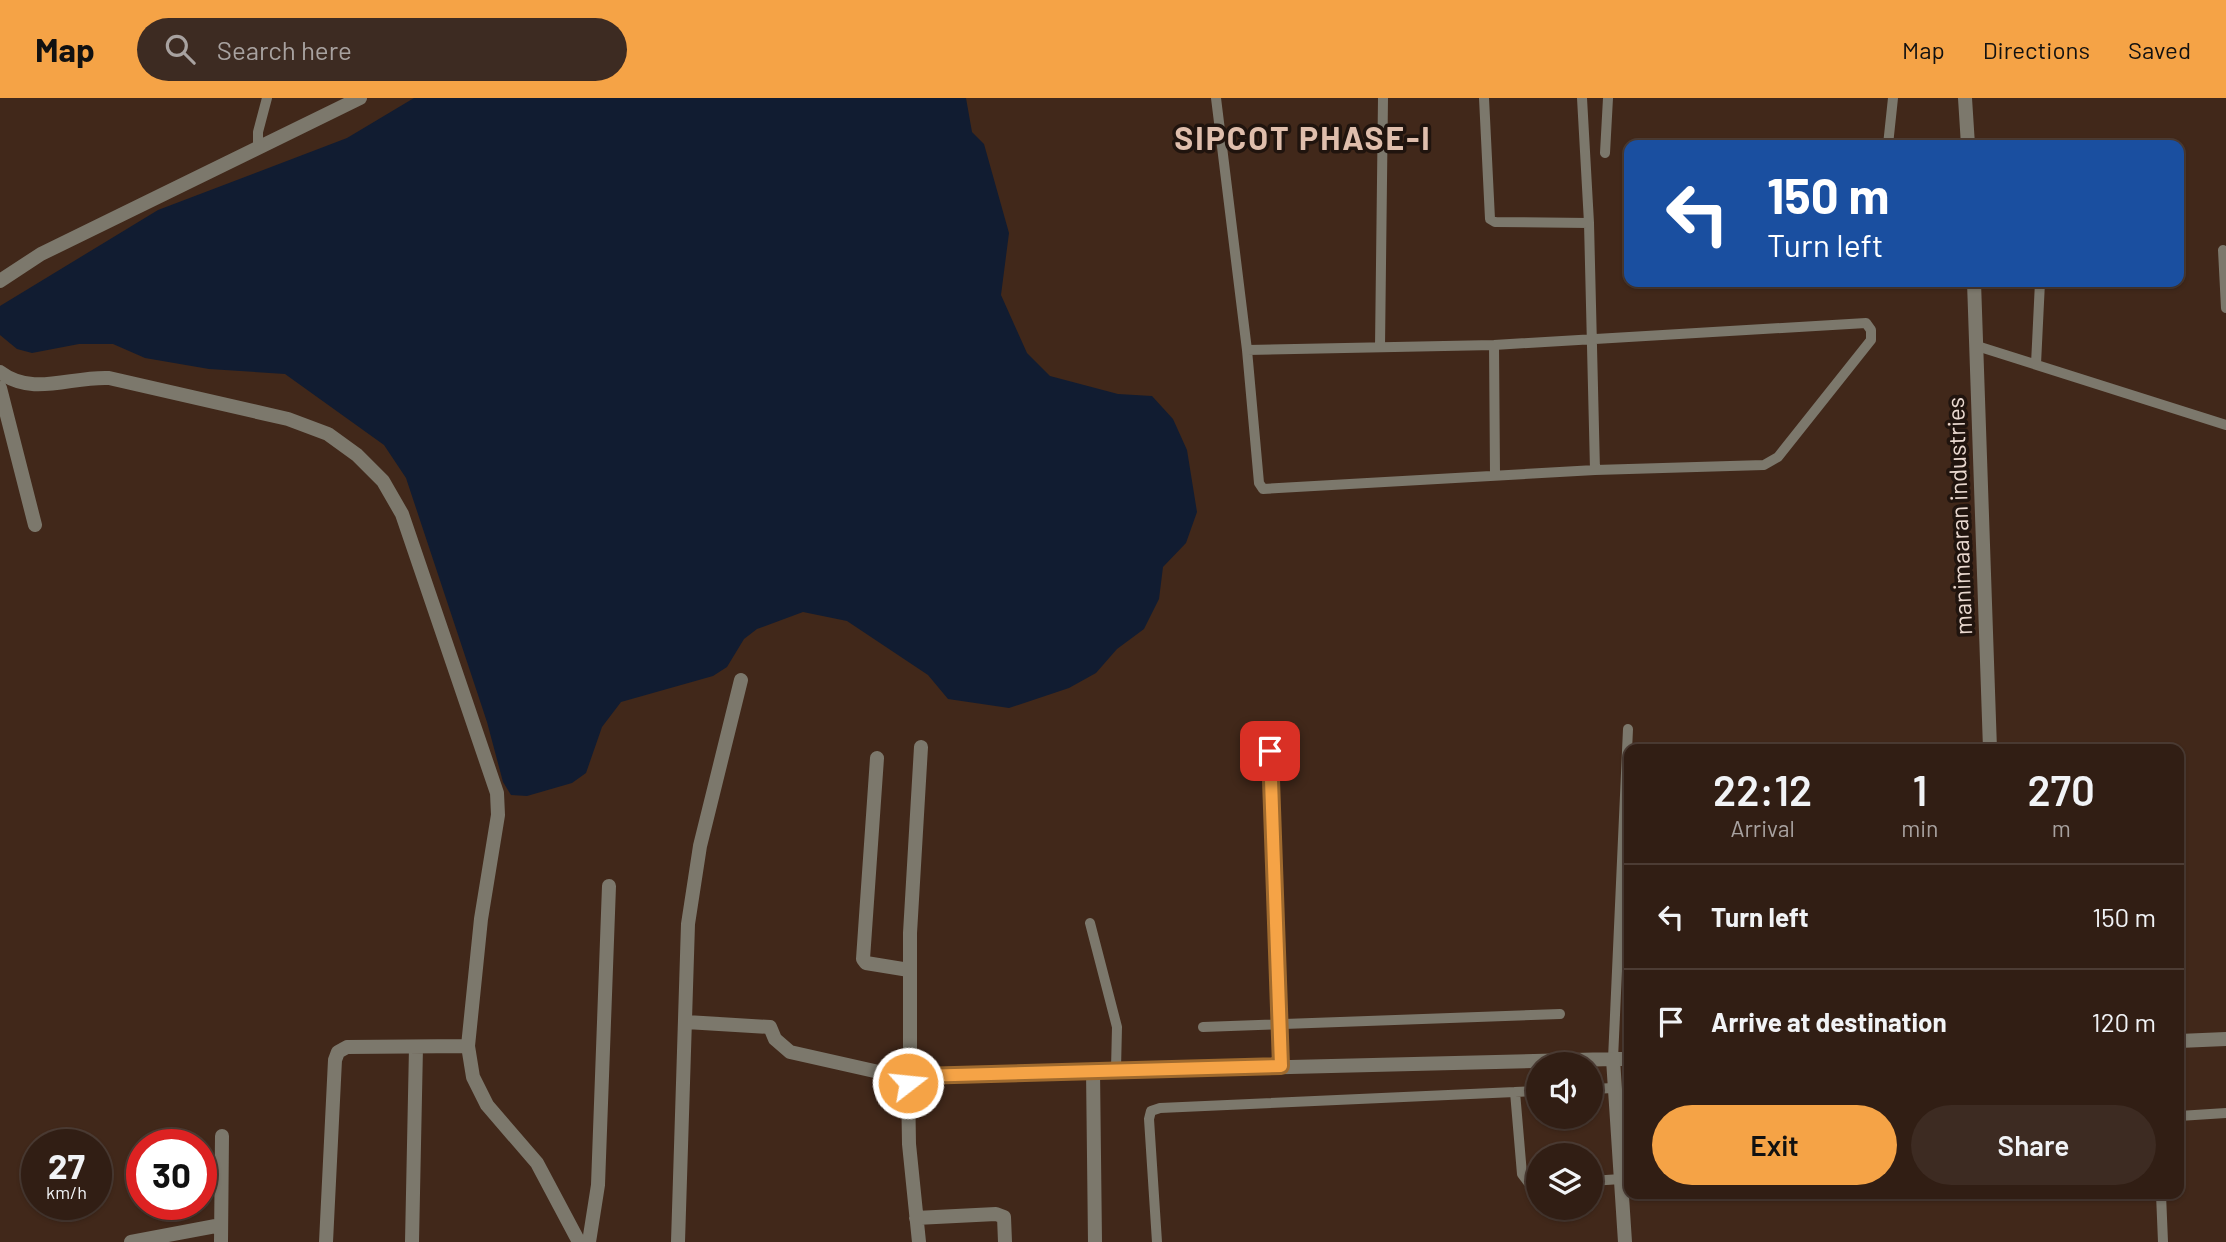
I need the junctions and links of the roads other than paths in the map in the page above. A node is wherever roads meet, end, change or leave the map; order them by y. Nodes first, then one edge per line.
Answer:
1 (267, 98) edge
2 (360, 98) edge
3 (1216, 98) edge
4 (1383, 98) edge
5 (1484, 98) edge
6 (1582, 98) edge
7 (1608, 98) edge
8 (1893, 98) edge
9 (1965, 98) edge
10 (1889, 140) edge
11 (1968, 140) edge
12 (258, 149) junction
13 (1605, 153) dead end
14 (1589, 223) junction
15 (2223, 250) dead end
16 (0, 281) edge
17 (1974, 287) edge
18 (2039, 287) edge
19 (2226, 308) edge
20 (1591, 337) junction
21 (1494, 345) junction
22 (1380, 346) junction
23 (1977, 346) junction
24 (1247, 350) junction
25 (2036, 364) junction
26 (0, 372) edge
27 (0, 388) edge
28 (2226, 425) edge
29 (1595, 470) junction
30 (1495, 475) junction
31 (35, 525) dead end
32 (741, 680) dead end
33 (1628, 729) dead end
34 (1627, 744) edge
35 (1990, 744) edge
36 (921, 747) dead end
37 (1270, 751) dead end
38 (877, 758) dead end
39 (1624, 817) edge
40 (609, 886) dead end
41 (1090, 923) dead end
42 (909, 970) junction
43 (1560, 1014) dead end
44 (686, 1022) junction
45 (1279, 1024) junction
46 (1202, 1027) dead end
47 (2226, 1039) edge
48 (2184, 1041) edge
49 (416, 1046) junction
50 (468, 1046) junction
51 (1613, 1059) junction
52 (1624, 1059) edge
53 (1281, 1066) junction
54 (1116, 1069) junction
55 (1093, 1070) junction
56 (910, 1079) junction
57 (1603, 1088) edge
58 (1615, 1088) junction
59 (1515, 1092) junction
60 (1526, 1092) edge
61 (2226, 1113) edge
62 (2184, 1116) edge
63 (222, 1136) dead end
64 (1526, 1179) edge
65 (1620, 1179) junction
66 (1603, 1180) edge
67 (2161, 1199) edge
68 (916, 1218) junction
69 (221, 1225) junction
70 (131, 1242) edge
71 (221, 1242) edge
72 (326, 1242) edge
73 (412, 1242) edge
74 (579, 1242) edge
75 (589, 1242) edge
76 (678, 1242) edge
77 (919, 1242) edge
78 (1005, 1242) edge
79 (1095, 1242) edge
80 (1157, 1242) edge
81 (1625, 1242) edge
82 (2163, 1242) edge

1 - 12 lane
2 - 12 street
3 - 24 lane
4 - 22 lane
5 - 14 lane
6 - 14 lane
7 - 13 lane
8 - 10 lane
9 - 11 street
12 - 16 street
14 - 20 lane
15 - 19 lane
17 - 23 street, manimaaran industries
18 - 25 lane
20 - 21 lane
20 - 29 lane
20 - 29 lane
21 - 22 lane
21 - 30 lane
22 - 24 lane
23 - 25 lane
23 - 35 street, manimaaran industries
24 - 30 lane
25 - 28 lane
26 - 50 street
27 - 31 street
29 - 30 lane
32 - 44 street
33 - 34 lane
36 - 42 street
37 - 45 lane
38 - 42 street
39 - 51 lane
40 - 75 street
41 - 54 lane
42 - 56 street
43 - 45 lane
44 - 56 street
44 - 76 street
45 - 46 lane
45 - 53 lane
47 - 48 street
49 - 50 street
49 - 72 street
49 - 73 street
50 - 74 street
51 - 52 street
51 - 53 street
51 - 58 street
53 - 54 street
54 - 55 street
55 - 56 street
55 - 79 street
56 - 68 street
57 - 58 lane
58 - 65 street
59 - 60 lane
59 - 64 lane
59 - 80 lane
61 - 62 lane
63 - 69 street
65 - 66 lane
65 - 81 street
67 - 82 lane
68 - 77 street
68 - 78 street
69 - 70 street
69 - 71 street

